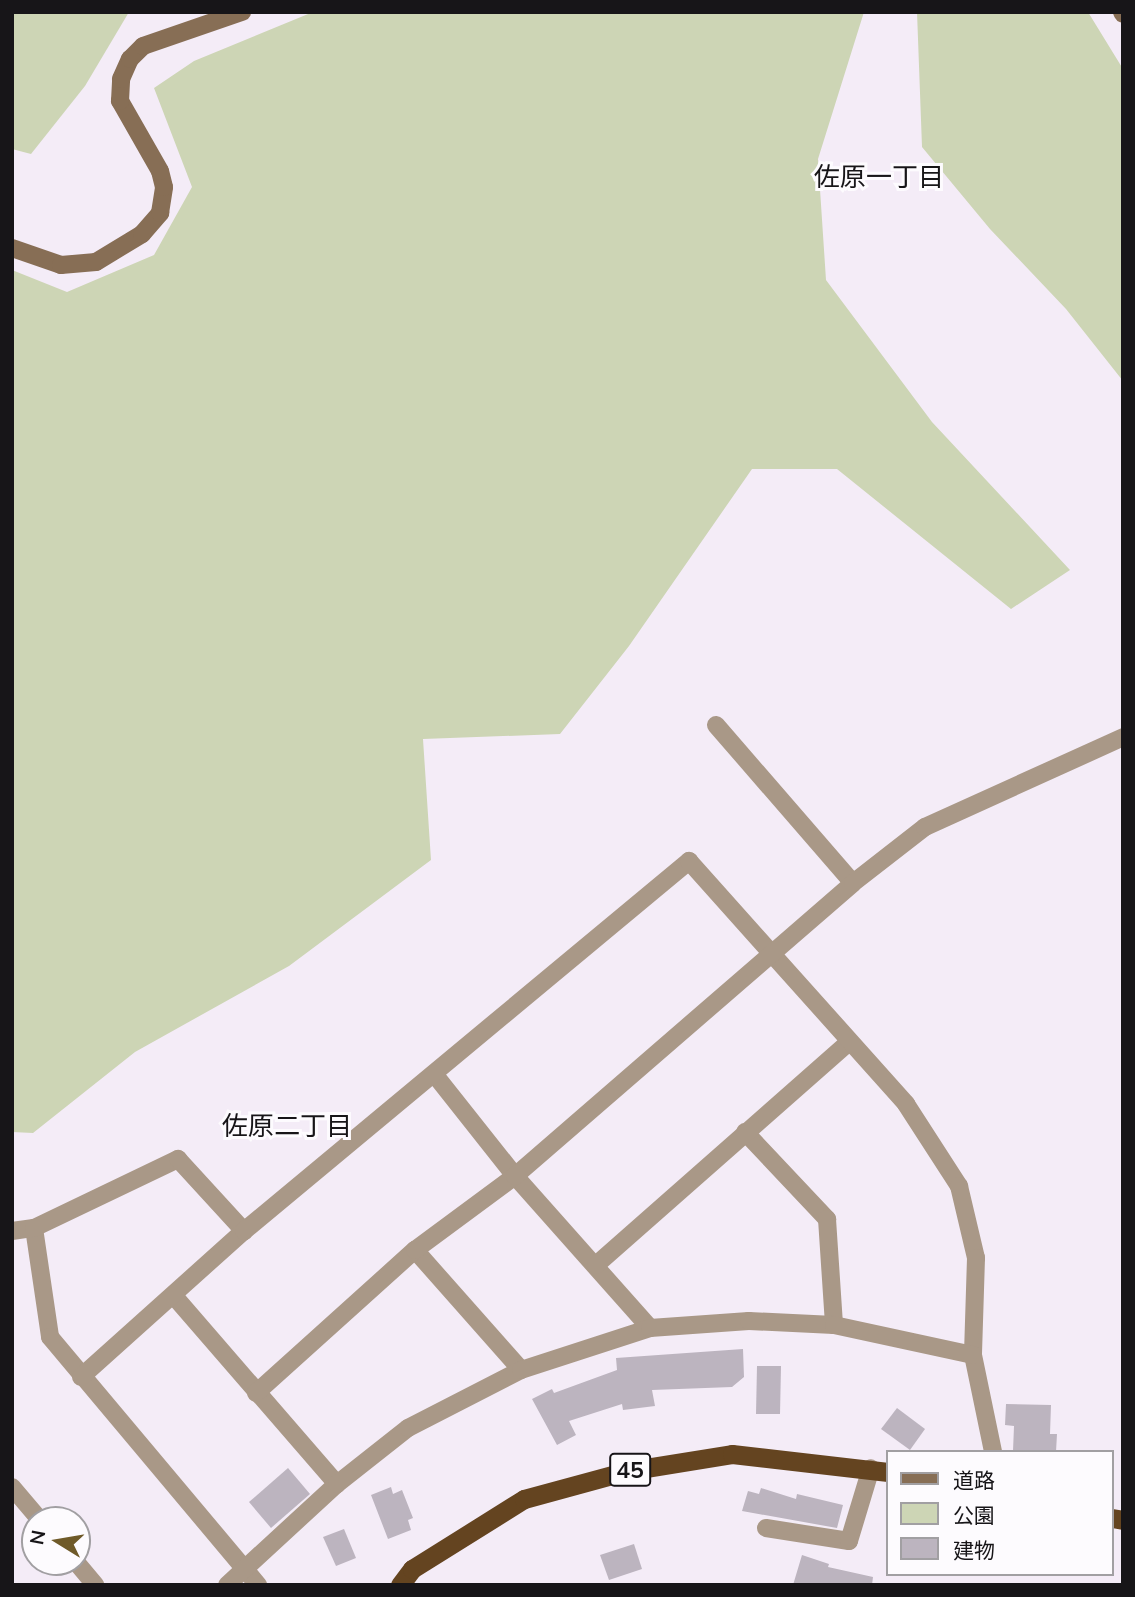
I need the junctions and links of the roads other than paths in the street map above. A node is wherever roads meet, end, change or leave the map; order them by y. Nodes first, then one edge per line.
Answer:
1 (242, 12) edge
2 (12, 248) edge
3 (716, 725) dead end
4 (1123, 737) edge
5 (853, 883) junction
6 (771, 955) junction
7 (849, 1042) junction
8 (435, 1075) junction
9 (745, 1132) junction
10 (515, 1176) junction
11 (34, 1228) junction
12 (12, 1231) edge
13 (244, 1231) junction
14 (415, 1250) junction
15 (596, 1265) junction
16 (174, 1296) junction
17 (834, 1325) junction
18 (650, 1328) junction
19 (973, 1355) junction
20 (522, 1370) junction
21 (81, 1377) junction
22 (256, 1392) junction
23 (993, 1450) edge
24 (880, 1470) edge
25 (337, 1484) junction
26 (12, 1487) edge
27 (28, 1506) edge
28 (766, 1528) dead end
29 (242, 1568) junction
30 (227, 1585) edge
31 (258, 1585) edge
32 (400, 1585) edge

1 - 2 main road
3 - 5 street
4 - 5 street
5 - 6 street
6 - 7 street
6 - 8 street
6 - 10 street
7 - 9 street
7 - 19 street
8 - 10 street
8 - 13 street
9 - 15 street
9 - 17 street
10 - 14 street
10 - 15 street
11 - 12 street
11 - 13 street
11 - 21 street
13 - 16 street
14 - 20 street
14 - 22 street
15 - 18 street
16 - 21 street
16 - 22 street
17 - 18 street
17 - 19 street
18 - 20 street
19 - 23 street
20 - 25 street
21 - 29 street
22 - 25 street
24 - 28 street
24 - 32 highway, 45
25 - 29 street
26 - 27 street
29 - 30 street
29 - 31 street

